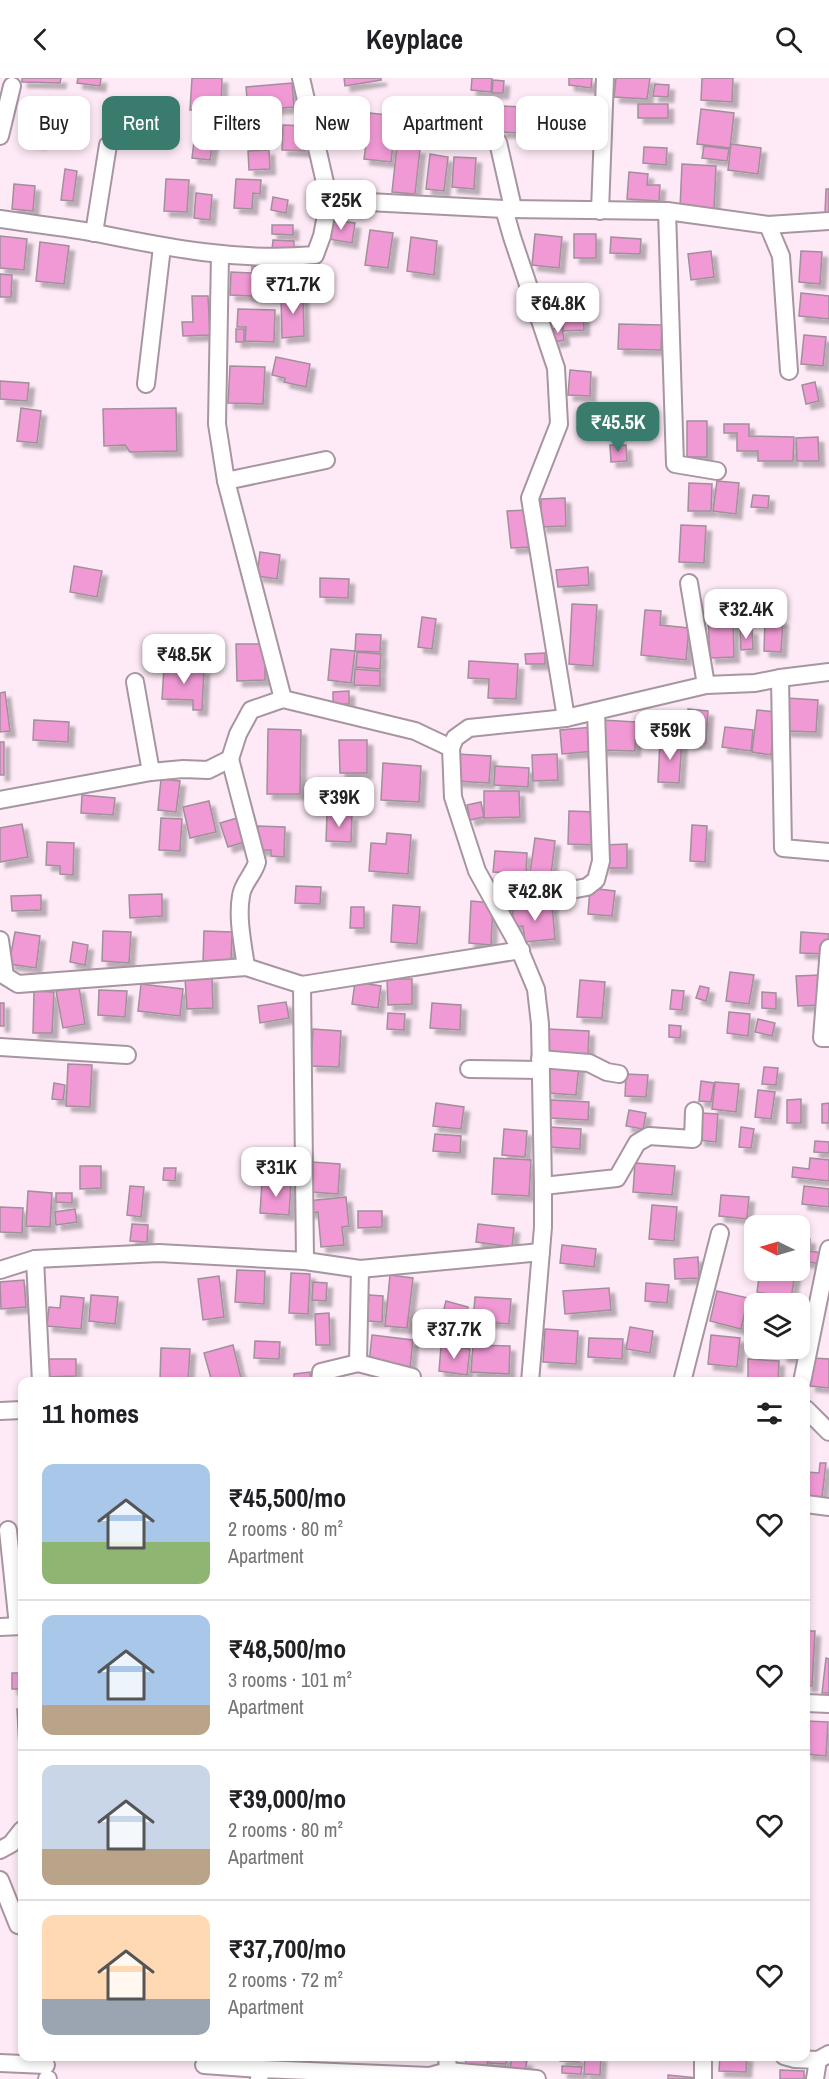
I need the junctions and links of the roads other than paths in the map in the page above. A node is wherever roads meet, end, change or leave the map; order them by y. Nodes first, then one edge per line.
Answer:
1 (301, 78) edge
2 (605, 78) edge
3 (12, 86) dead end
4 (0, 136) edge
5 (107, 150) edge
6 (499, 150) edge
7 (329, 200) junction
8 (509, 209) junction
9 (600, 211) junction
10 (667, 211) junction
11 (0, 219) edge
12 (829, 221) edge
13 (768, 225) junction
14 (94, 233) junction
15 (162, 247) junction
16 (220, 254) junction
17 (789, 371) dead end
18 (146, 384) dead end
19 (326, 460) dead end
20 (717, 471) dead end
21 (226, 481) junction
22 (689, 583) dead end
23 (829, 672) edge
24 (780, 678) junction
25 (135, 682) dead end
26 (706, 685) junction
27 (283, 699) junction
28 (596, 711) junction
29 (566, 718) junction
30 (451, 748) junction
31 (230, 759) junction
32 (151, 772) junction
33 (0, 800) edge
34 (829, 852) edge
35 (496, 904) junction
36 (0, 940) edge
37 (829, 948) edge
38 (521, 950) junction
39 (246, 967) junction
40 (302, 986) junction
41 (829, 1038) edge
42 (0, 1047) edge
43 (127, 1055) dead end
44 (540, 1065) junction
45 (469, 1069) dead end
46 (619, 1074) dead end
47 (694, 1111) dead end
48 (543, 1186) junction
49 (720, 1233) dead end
50 (829, 1249) edge
51 (541, 1252) junction
52 (35, 1259) junction
53 (305, 1261) junction
54 (360, 1269) junction
55 (0, 1270) edge
56 (358, 1363) junction
57 (41, 1377) edge
58 (320, 1377) edge
59 (412, 1377) edge
60 (530, 1377) edge
61 (683, 1377) edge
62 (803, 1377) edge
63 (18, 1410) edge
64 (0, 1411) edge
65 (810, 1413) edge
66 (829, 1432) edge
67 (810, 1505) edge
68 (829, 1508) edge
69 (8, 1530) dead end
70 (18, 1610) edge
71 (18, 1626) edge
72 (0, 1628) edge
73 (810, 1703) edge
74 (829, 1704) edge
75 (18, 1835) edge
76 (0, 1850) edge
77 (0, 1880) edge
78 (18, 1925) edge
79 (824, 2057) edge
80 (704, 2061) edge
81 (0, 2063) edge
82 (448, 2064) edge
83 (204, 2065) dead end
84 (47, 2072) edge
85 (260, 2074) edge
86 (537, 2079) edge
87 (703, 2079) edge
88 (815, 2079) edge

1 - 7 street
2 - 9 street
3 - 4 street
5 - 14 street
6 - 8 street
7 - 8 street
7 - 16 street
8 - 9 street
8 - 29 street
9 - 10 street
10 - 13 street
10 - 20 street
11 - 14 street
12 - 13 street
13 - 17 street
14 - 15 street
15 - 16 street
15 - 18 street
16 - 21 street
19 - 21 street
21 - 27 street
22 - 26 street
23 - 24 street
24 - 26 street
24 - 34 street
25 - 32 street
26 - 28 street
27 - 30 street
27 - 31 street
28 - 29 street
28 - 35 street
29 - 30 street
30 - 35 street
31 - 32 street
31 - 39 street
32 - 33 street
35 - 38 street
36 - 39 street
37 - 41 street
38 - 40 street
38 - 44 street
39 - 40 street
40 - 53 street
42 - 43 street
44 - 45 street
44 - 46 street
44 - 48 street
47 - 48 street
48 - 51 street
49 - 61 street
50 - 62 street
51 - 54 street
51 - 60 street
52 - 53 street
52 - 55 street
52 - 57 street
53 - 54 street
54 - 56 street
56 - 58 street
56 - 59 street
63 - 64 street
65 - 66 street
67 - 68 street
69 - 70 street
71 - 72 street
73 - 74 street
75 - 76 street
77 - 78 street
79 - 88 street
80 - 87 street
81 - 84 street
82 - 85 street
82 - 86 street
83 - 85 street

